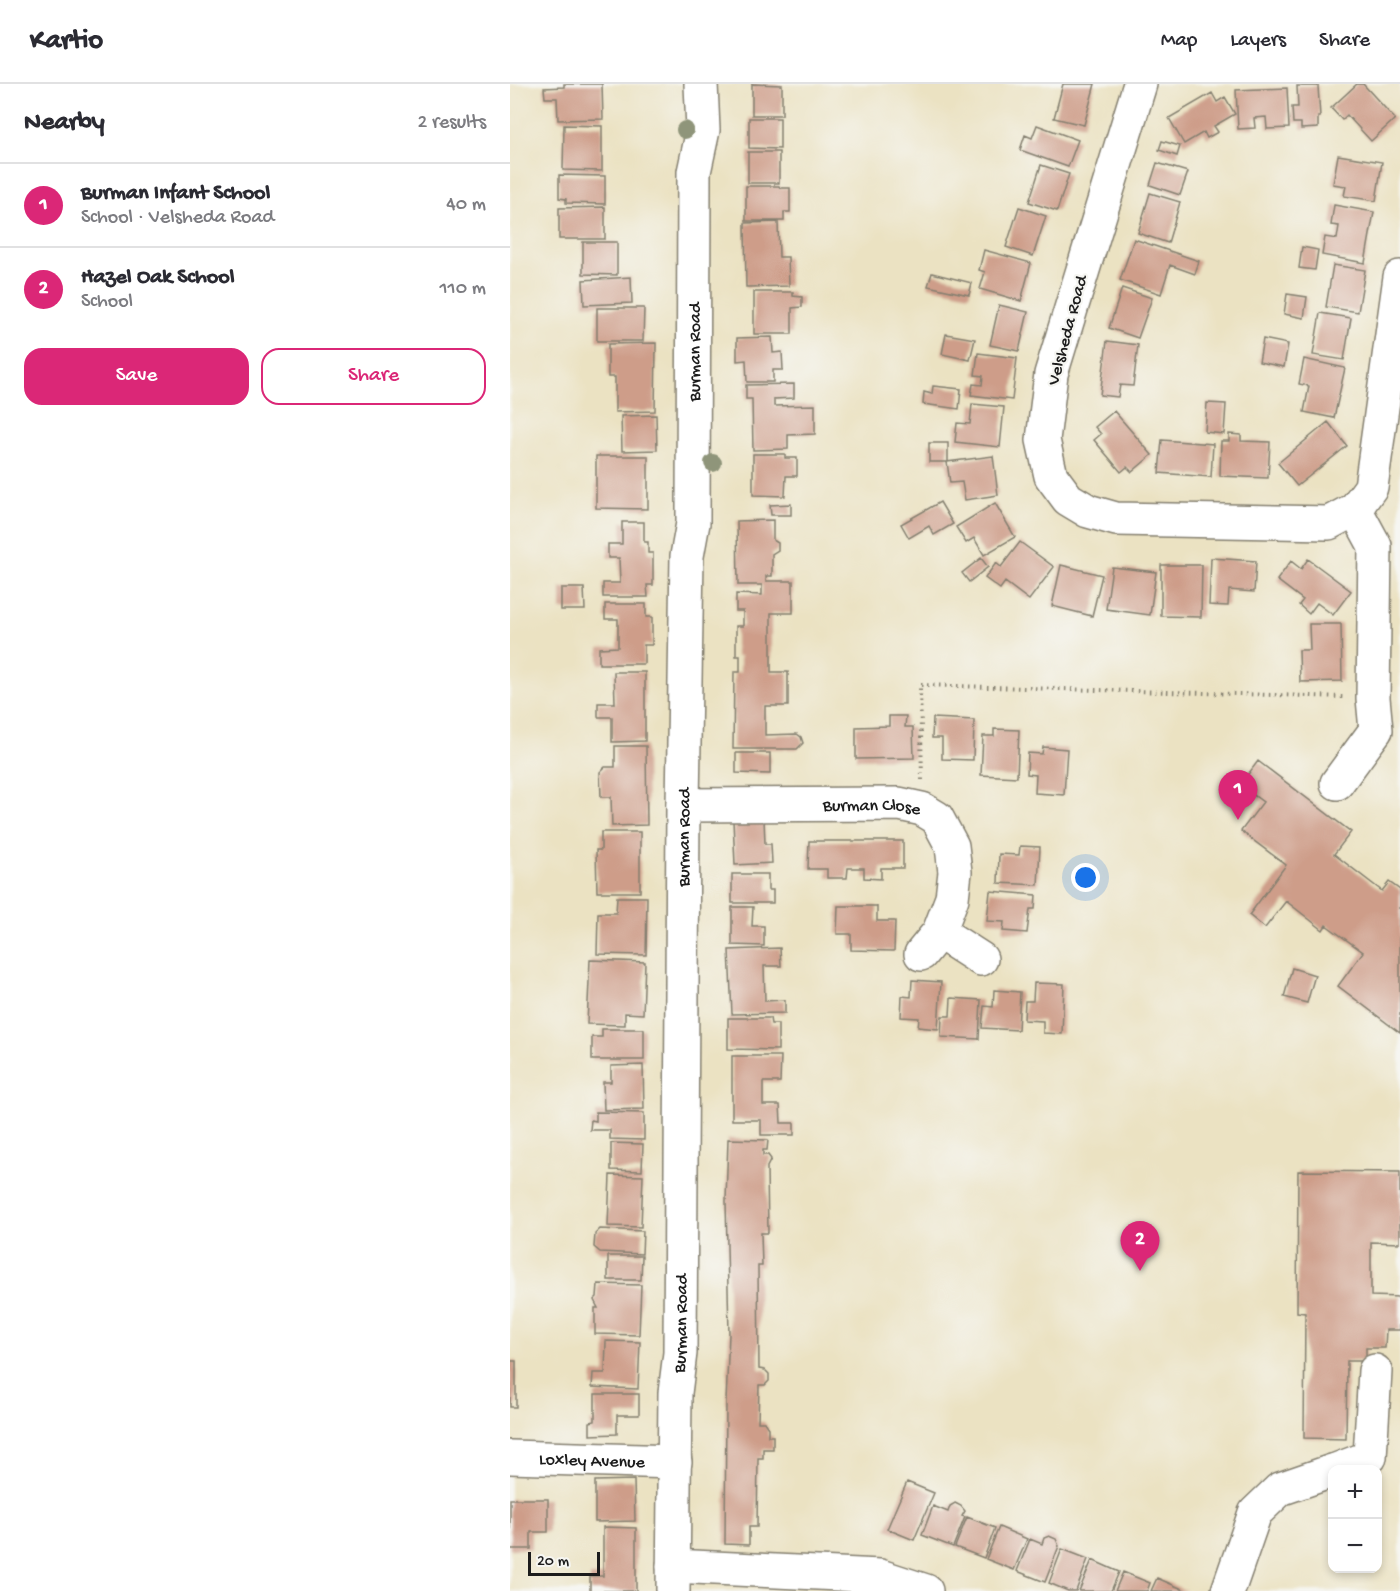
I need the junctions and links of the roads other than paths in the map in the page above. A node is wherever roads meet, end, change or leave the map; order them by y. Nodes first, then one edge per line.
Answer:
1 (701, 84) edge
2 (1140, 84) edge
3 (1400, 277) edge
4 (1355, 509) junction
5 (1337, 783) dead end
6 (683, 805) junction
7 (981, 959) dead end
8 (1375, 1371) dead end
9 (510, 1457) edge
10 (675, 1462) junction
11 (1348, 1465) edge
12 (1328, 1472) edge
13 (673, 1578) edge
14 (926, 1591) edge
15 (1228, 1591) edge

1 - 6 street, Burman Road
2 - 4 street, Velsheda Road
3 - 4 street, Velsheda Road
4 - 5 street
6 - 7 street, Burman Close
6 - 10 street, Burman Road
8 - 11 street
9 - 10 street, Loxley Avenue
10 - 13 street, Burman Road
12 - 15 street
13 - 14 street

